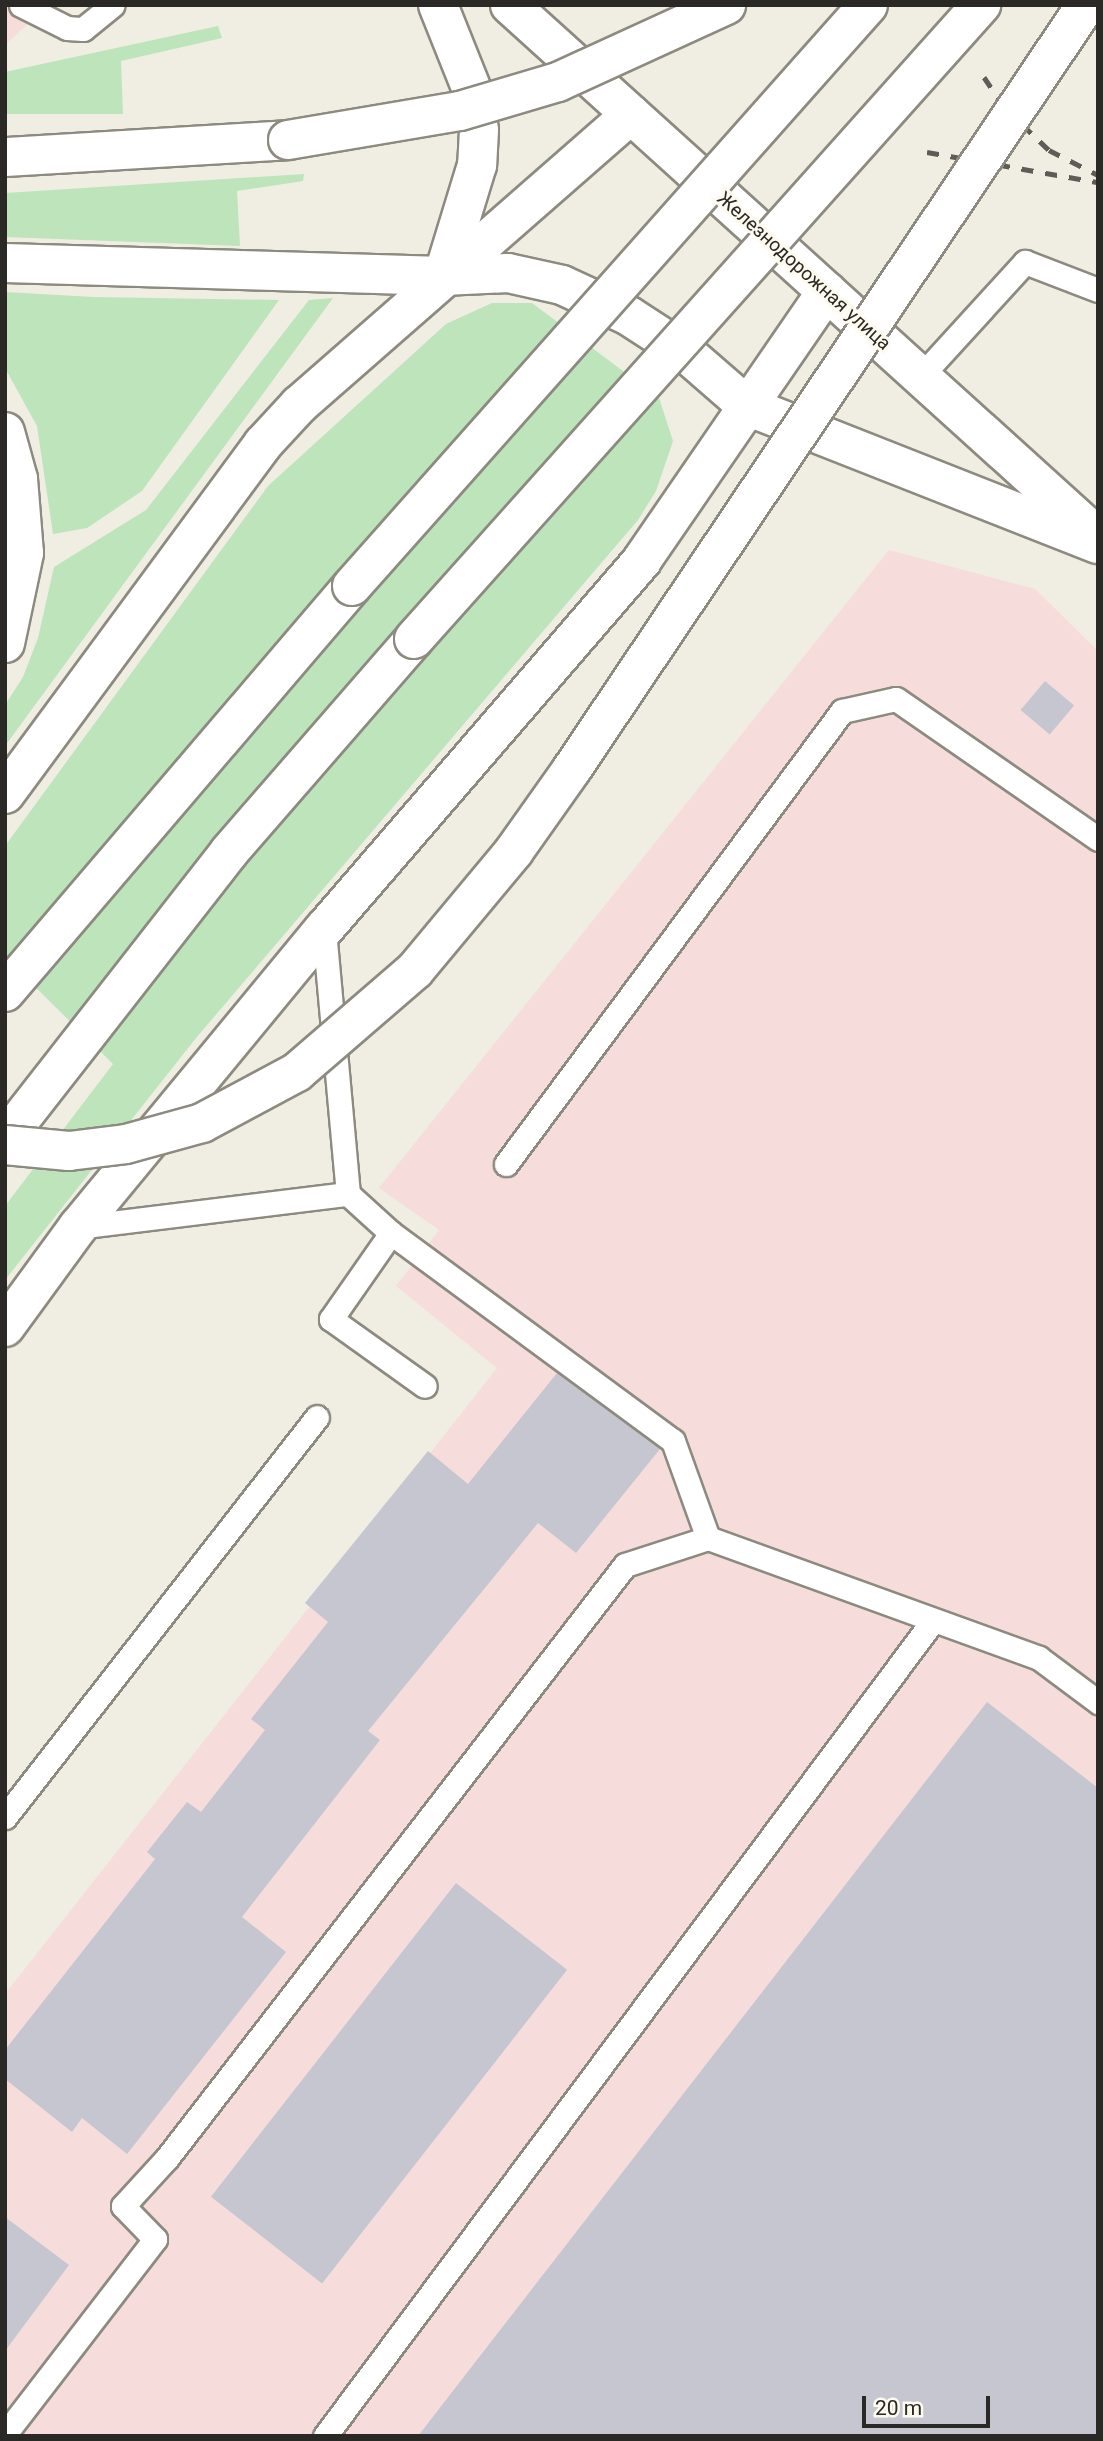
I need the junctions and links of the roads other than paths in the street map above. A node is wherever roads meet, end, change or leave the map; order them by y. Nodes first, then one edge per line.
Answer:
1 (21, 5) edge
2 (113, 5) edge
3 (438, 5) edge
4 (510, 5) edge
5 (726, 5) edge
6 (868, 5) edge
7 (981, 5) edge
8 (1086, 5) edge
9 (631, 114) junction
10 (5, 157) edge
11 (5, 263) edge
12 (443, 276) junction
13 (1098, 290) edge
14 (827, 291) junction
15 (920, 377) junction
16 (747, 406) junction
17 (5, 432) edge
18 (1098, 537) edge
19 (1098, 544) edge
20 (5, 643) edge
21 (5, 794) edge
22 (1098, 839) edge
23 (324, 929) junction
24 (5, 992) edge
25 (5, 1142) edge
26 (506, 1164) dead end
27 (348, 1194) junction
28 (78, 1227) junction
29 (390, 1233) junction
30 (5, 1327) edge
31 (425, 1385) dead end
32 (317, 1417) dead end
33 (708, 1538) junction
34 (932, 1622) junction
35 (1098, 1702) edge
36 (5, 1816) edge
37 (5, 2434) edge
38 (326, 2436) edge

1 - 2 lane
3 - 12 main road
4 - 9 main road, Железнодорожная улица
5 - 10 main road, bridge
6 - 24 main road, bridge
7 - 25 main road, bridge
8 - 25 main road, bridge
9 - 12 main road
9 - 14 main road, Железнодорожная улица
11 - 12 main road
12 - 16 main road
12 - 21 main road
13 - 15 lane
14 - 15 main road, Железнодорожная улица
14 - 16 main road
15 - 18 main road, Железнодорожная улица
16 - 19 main road
16 - 23 main road
17 - 20 main road
22 - 26 lane
23 - 27 lane
23 - 28 main road
27 - 28 lane
27 - 29 lane
28 - 30 main road
29 - 31 lane
29 - 33 lane
32 - 36 lane
33 - 34 lane
33 - 37 lane
34 - 35 lane
34 - 38 lane

